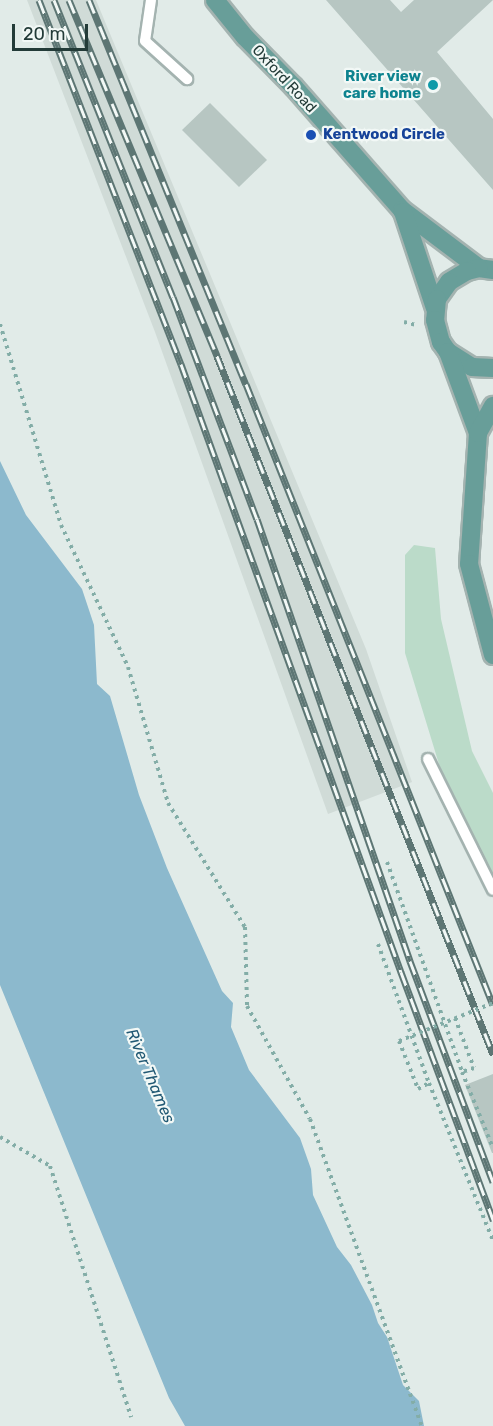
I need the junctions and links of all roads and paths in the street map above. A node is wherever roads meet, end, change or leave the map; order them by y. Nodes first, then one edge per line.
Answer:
1 (151, 0) edge
2 (215, 0) edge
3 (187, 79) dead end
4 (402, 210) junction
5 (486, 269) edge
6 (435, 309) junction
7 (0, 324) edge
8 (448, 352) junction
9 (493, 368) edge
10 (493, 406) edge
11 (478, 433) junction
12 (493, 655) edge
13 (428, 759) dead end
14 (387, 861) dead end
15 (493, 890) edge
16 (378, 944) dead end
17 (493, 1003) edge
18 (454, 1018) junction
19 (462, 1072) junction
20 (429, 1083) junction
21 (0, 1137) edge
22 (493, 1148) edge
23 (493, 1241) edge
24 (131, 1417) dead end
25 (422, 1426) edge

1 - 3 lane
2 - 4 main road, Oxford Road
4 - 5 main road, Oxford Road
4 - 6 main road, Oxford Road
5 - 6 main road
6 - 8 main road, Oxford Road
7 - 25 path
8 - 9 main road
8 - 11 main road
10 - 11 main road
11 - 12 main road
13 - 15 lane
14 - 19 path
16 - 20 path
17 - 18 path, bridge
18 - 19 path
18 - 20 path, bridge
19 - 22 path
20 - 23 path
21 - 24 path

